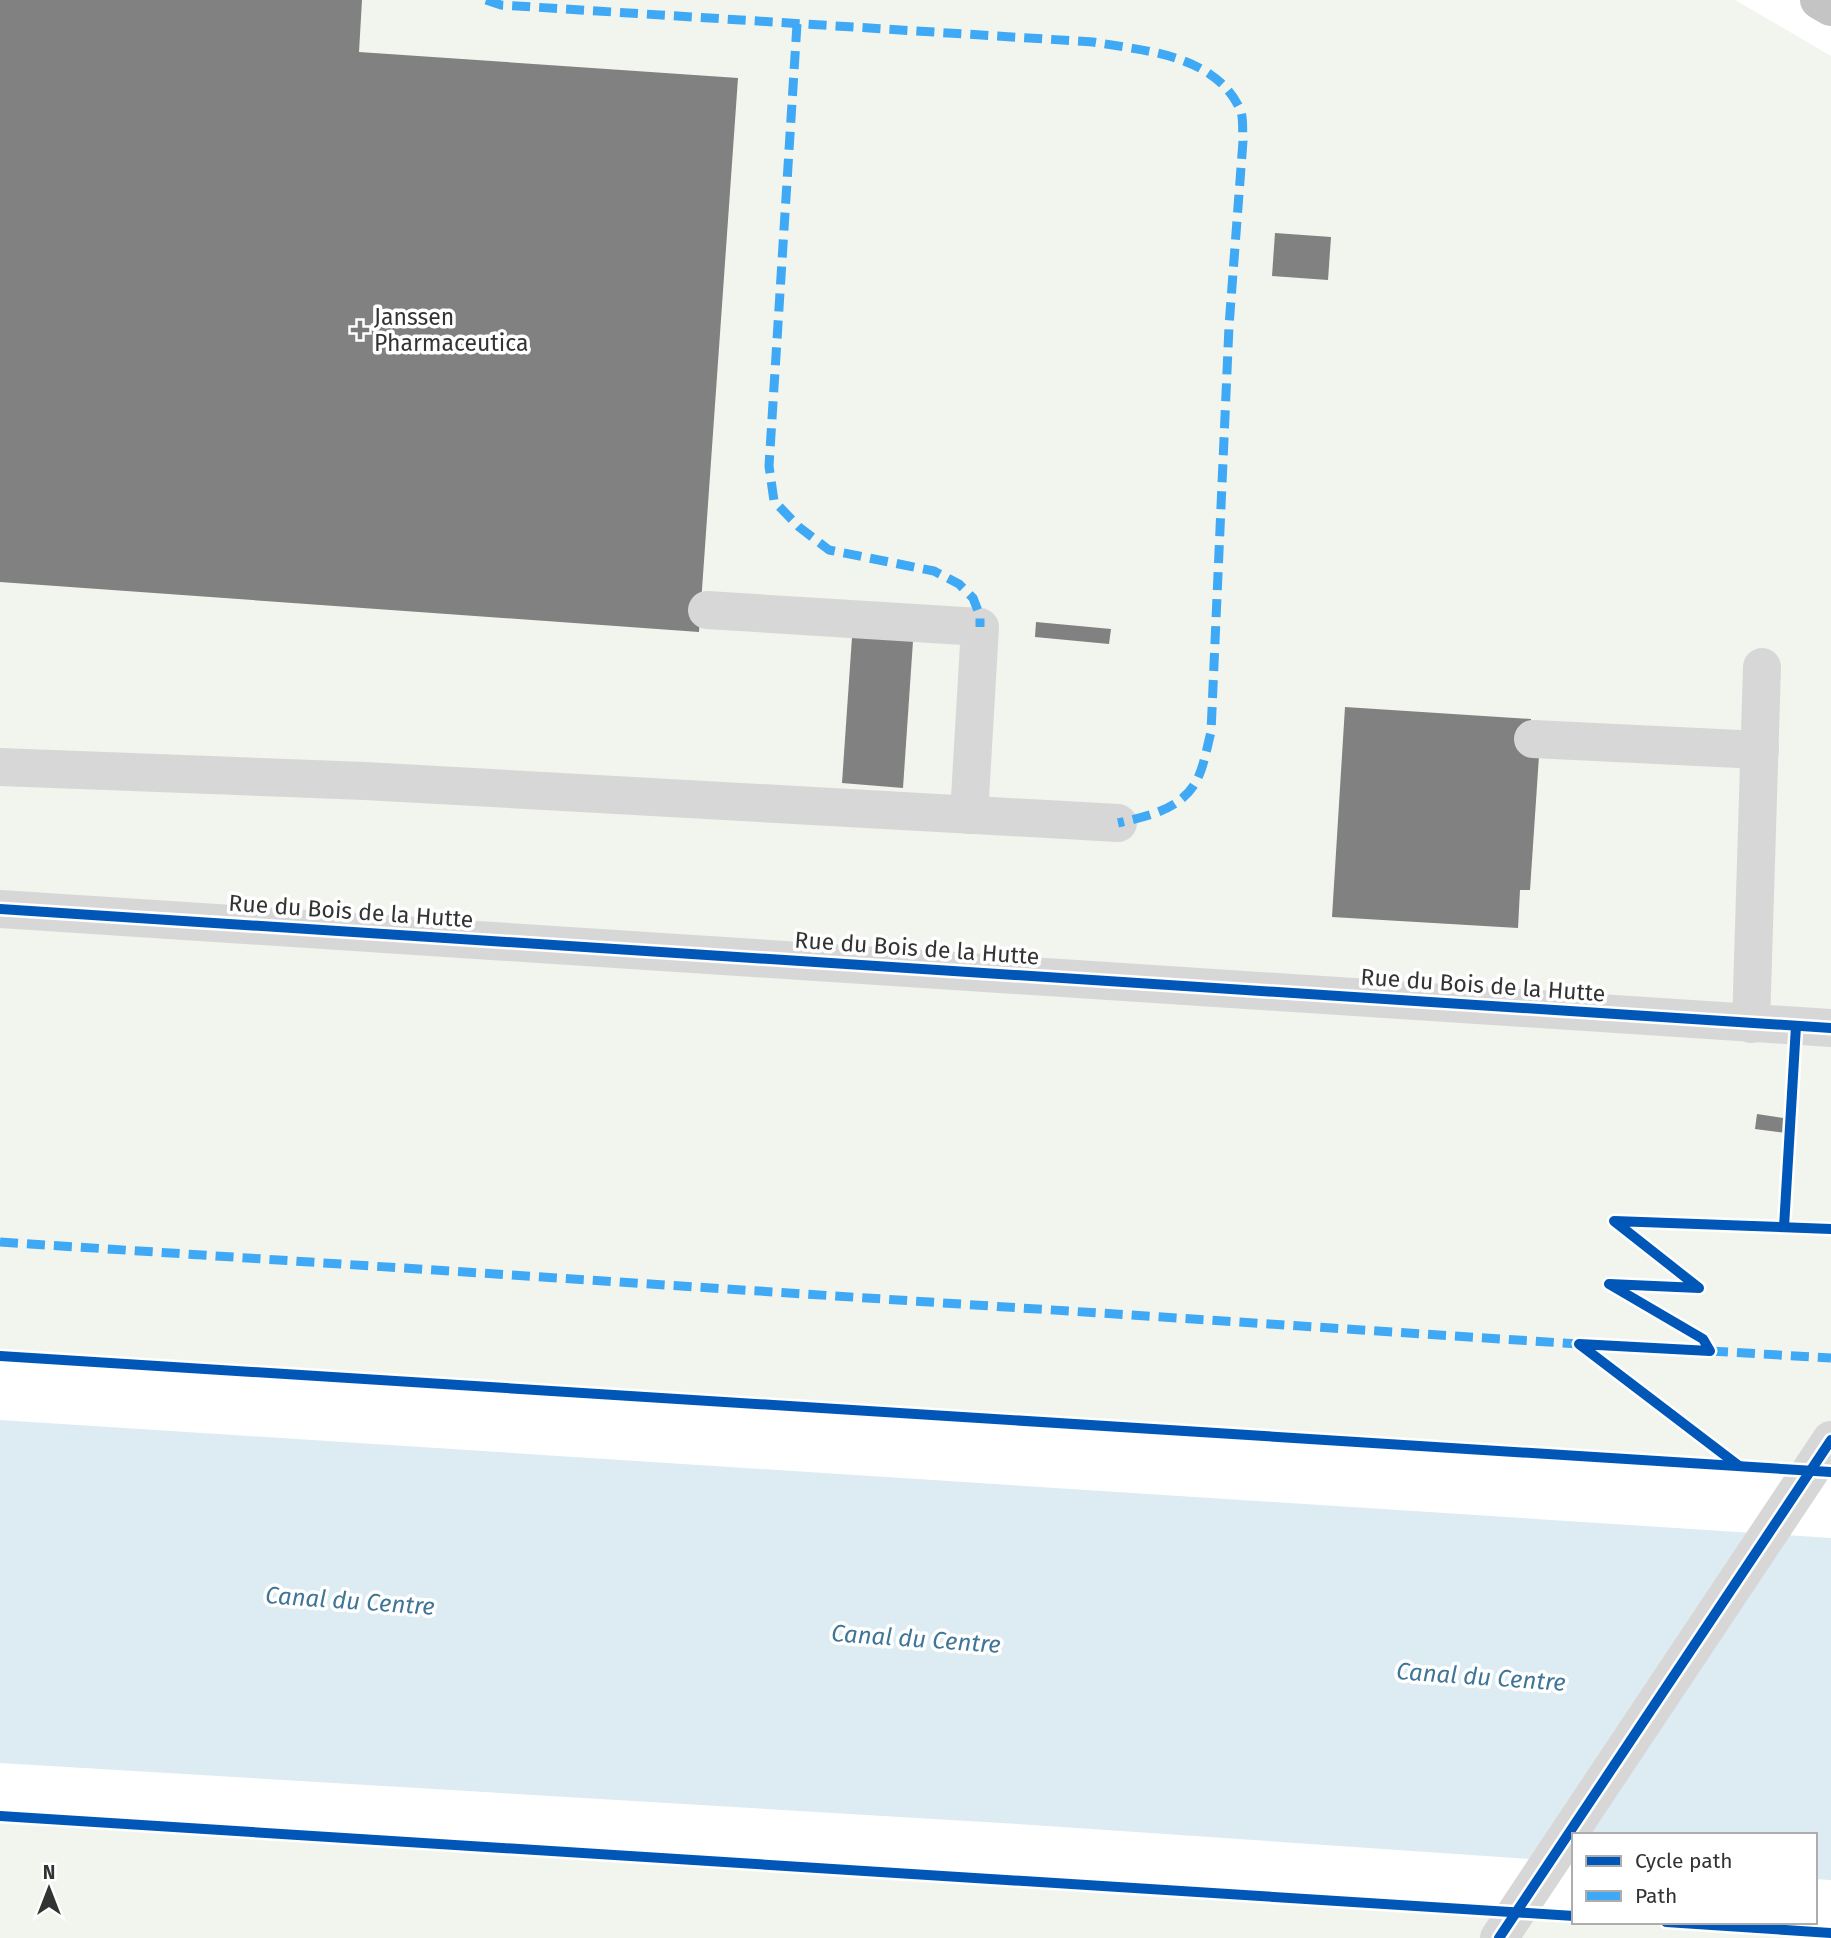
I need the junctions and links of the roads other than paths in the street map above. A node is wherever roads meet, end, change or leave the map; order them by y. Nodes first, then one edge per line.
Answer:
1 (1819, 0) edge
2 (1831, 7) edge
3 (707, 610) dead end
4 (1762, 667) dead end
5 (1532, 739) dead end
6 (1760, 750) junction
7 (0, 767) edge
8 (969, 815) junction
9 (1118, 823) dead end
10 (0, 909) edge
11 (1751, 1024) junction
12 (1831, 1028) edge
13 (1831, 1440) edge
14 (1499, 1938) edge

1 - 2 highway
3 - 8 street
4 - 6 street
5 - 6 street
6 - 11 street
7 - 8 street
8 - 9 street
10 - 11 street, Rue du Bois de la Hutte
11 - 12 street, Rue du Bois de la Hutte
13 - 14 street

